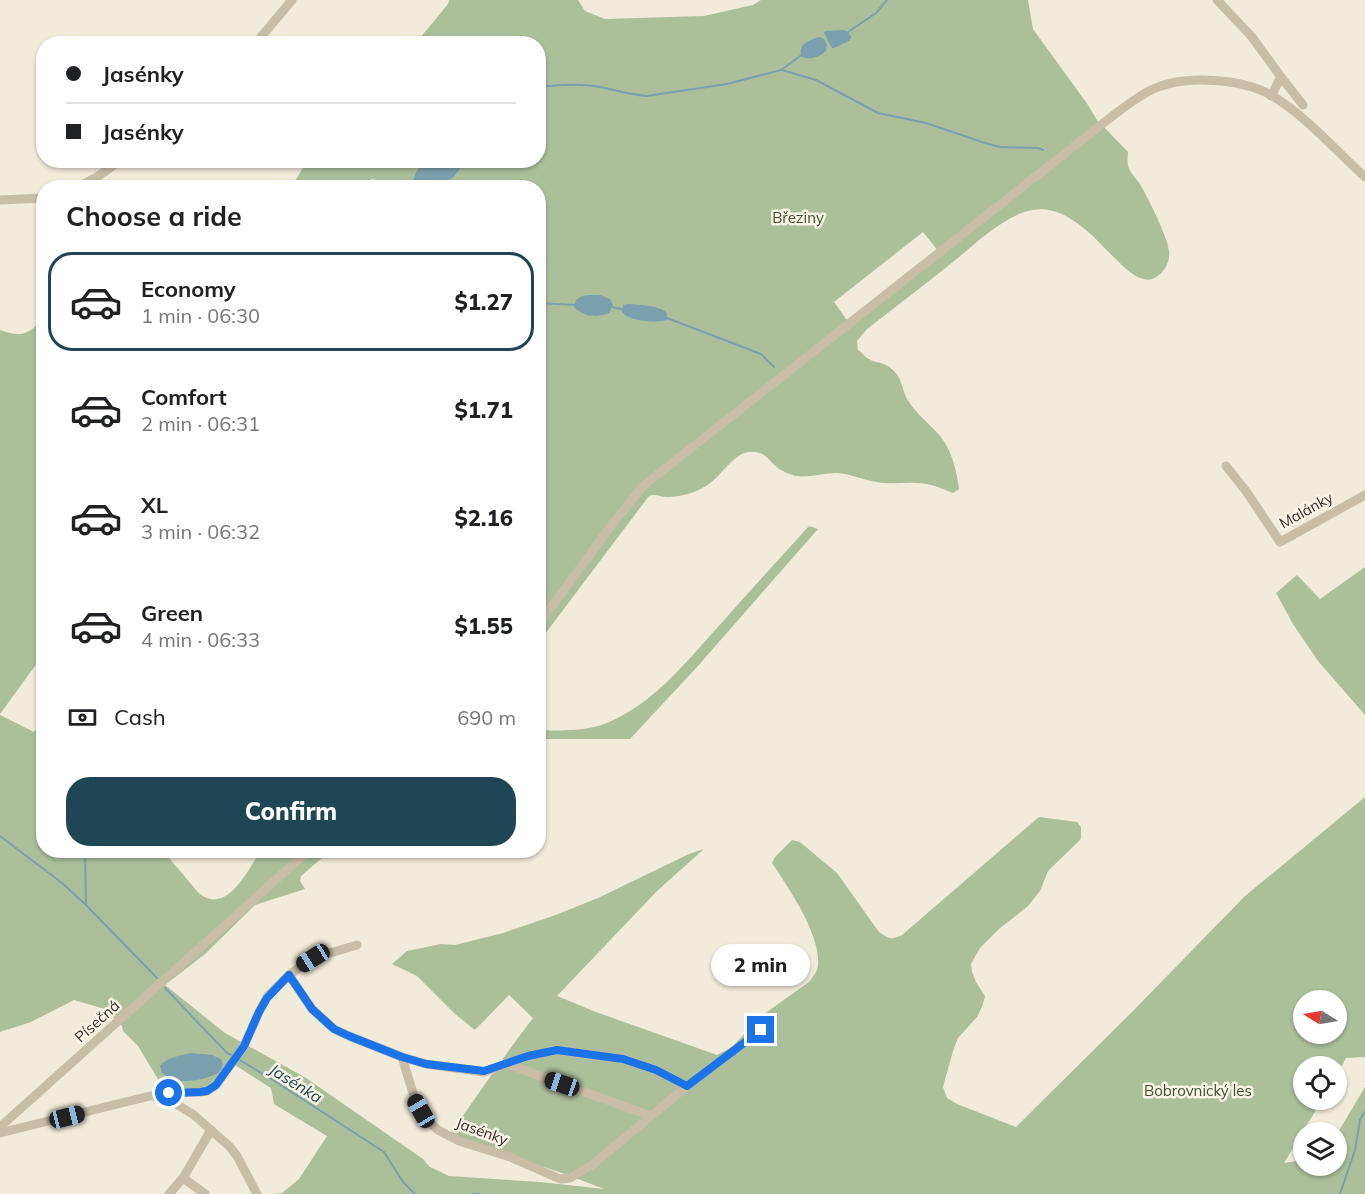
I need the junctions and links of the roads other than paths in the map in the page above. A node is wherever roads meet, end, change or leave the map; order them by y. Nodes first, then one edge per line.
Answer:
1 (292, 0) edge
2 (1217, 0) edge
3 (262, 36) edge
4 (1281, 77) junction
5 (1271, 96) junction
6 (1303, 105) dead end
7 (110, 168) edge
8 (1365, 177) edge
9 (91, 180) edge
10 (36, 198) edge
11 (0, 200) edge
12 (1226, 466) dead end
13 (1365, 495) edge
14 (546, 614) edge
15 (300, 858) edge
16 (357, 945) dead end
17 (289, 975) junction
18 (761, 1030) dead end
19 (402, 1057) junction
20 (509, 1064) junction
21 (687, 1086) junction
22 (150, 1096) junction
23 (651, 1116) junction
24 (0, 1127) edge
25 (211, 1130) junction
26 (0, 1133) edge
27 (183, 1178) junction
28 (169, 1194) edge
29 (205, 1194) edge
30 (257, 1194) edge

1 - 3 street
2 - 4 street
4 - 5 street
4 - 6 street
5 - 8 street
5 - 14 street
7 - 9 street
10 - 11 street
12 - 13 street, Malánky
15 - 24 street, Písečná
16 - 17 street
17 - 19 street
17 - 22 street
18 - 21 street
19 - 20 street
19 - 23 street, Jasénky
20 - 21 street
20 - 23 street
21 - 23 street
22 - 25 street
22 - 26 street
25 - 27 street
25 - 30 street
27 - 28 street
27 - 29 street

